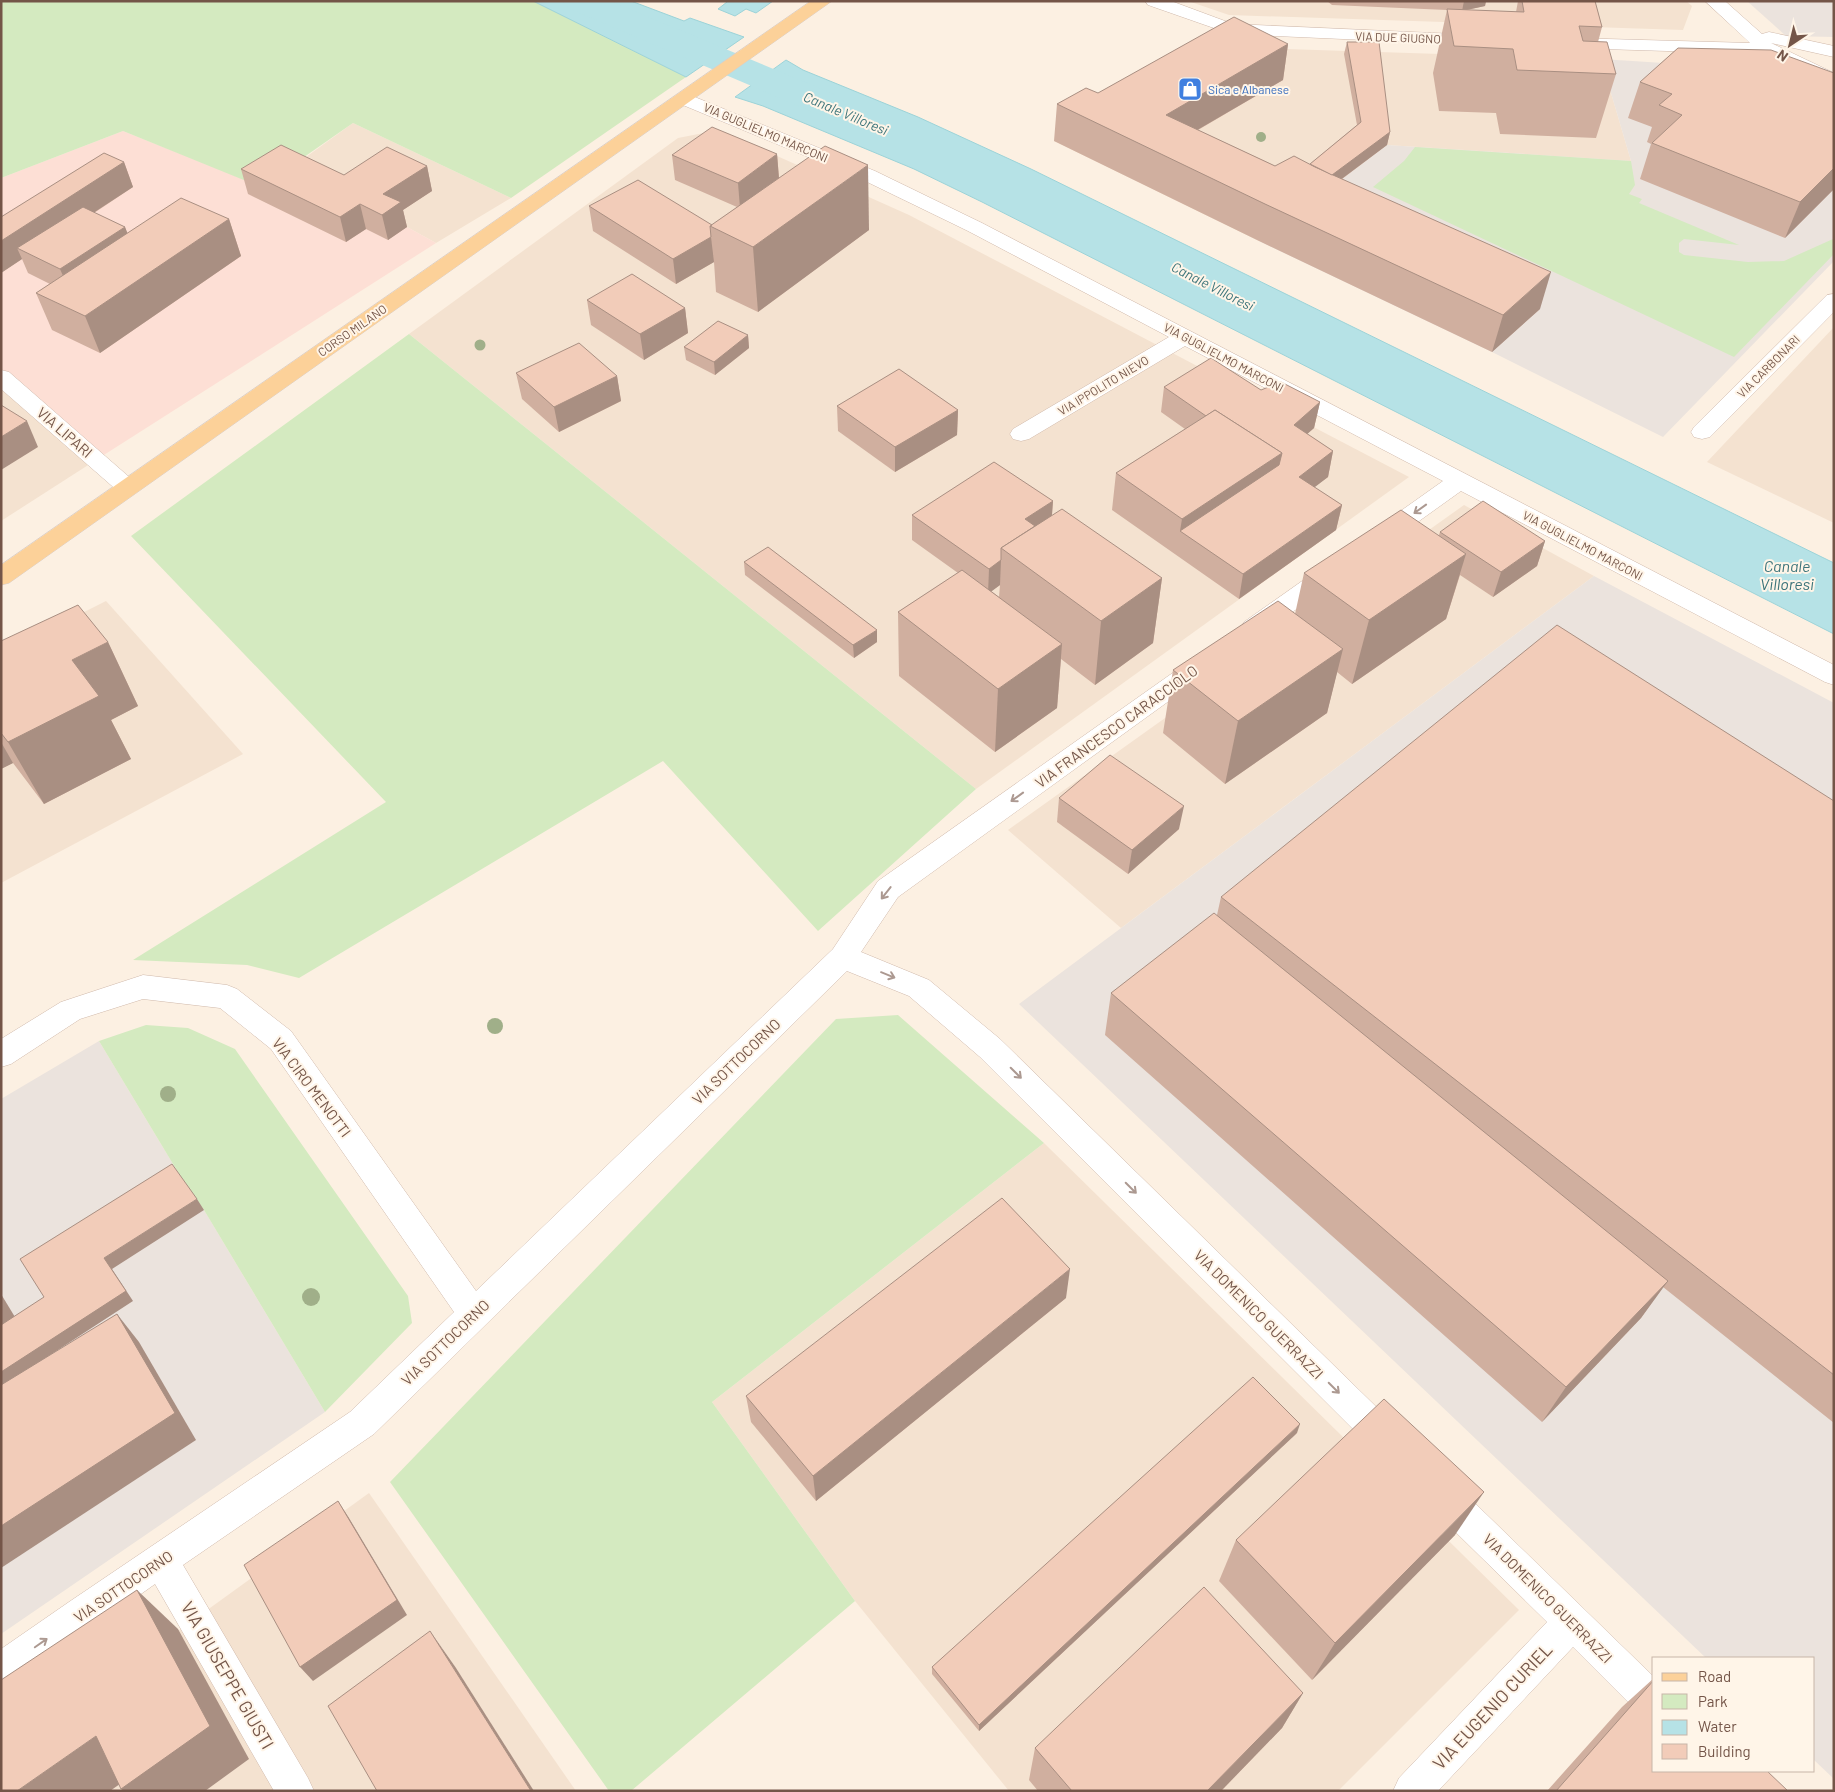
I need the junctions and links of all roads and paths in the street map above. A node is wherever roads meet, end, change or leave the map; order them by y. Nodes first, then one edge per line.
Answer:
1 (823, 1) edge
2 (1154, 1) edge
3 (1714, 1) edge
4 (1748, 31) junction
5 (1490, 40) edge
6 (1550, 42) edge
7 (1767, 50) junction
8 (1834, 52) edge
9 (1834, 80) edge
10 (684, 98) junction
11 (1834, 300) edge
12 (1184, 337) junction
13 (1, 377) edge
14 (1702, 432) dead end
15 (1021, 434) dead end
16 (1459, 481) junction
17 (128, 488) junction
18 (1, 577) edge
19 (1834, 676) edge
20 (843, 957) junction
21 (1, 1055) edge
22 (474, 1314) junction
23 (161, 1560) junction
24 (1572, 1622) junction
25 (1, 1671) edge
26 (1652, 1700) edge
27 (295, 1791) edge
28 (1412, 1791) edge

1 - 10 main road, CORSO MILANO
2 - 5 street, VIA DUE GIUGNO
3 - 4 street
4 - 7 street
4 - 8 street
6 - 7 street
7 - 9 street
10 - 12 street, VIA GUGLIELMO MARCONI
10 - 17 main road, CORSO MILANO
11 - 14 street, VIA CARBONARI
12 - 15 street, VIA IPPOLITO NIEVO
12 - 16 street, VIA GUGLIELMO MARCONI
13 - 17 street, VIA LIPARI
16 - 19 street, VIA GUGLIELMO MARCONI
16 -> 20 street, VIA FRANCESCO CARACCIOLO
17 - 18 main road, CORSO MILANO
20 - 22 street, VIA SOTTOCORNO
20 -> 24 street, VIA DOMENICO GUERRAZZI
21 - 22 street, VIA CIRO MENOTTI
22 - 23 street, VIA SOTTOCORNO
25 -> 23 street, VIA SOTTOCORNO
23 - 27 street, VIA GIUSEPPE GIUSTI
24 - 26 street, VIA DOMENICO GUERRAZZI
24 - 28 street, VIA EUGENIO CURIEL

